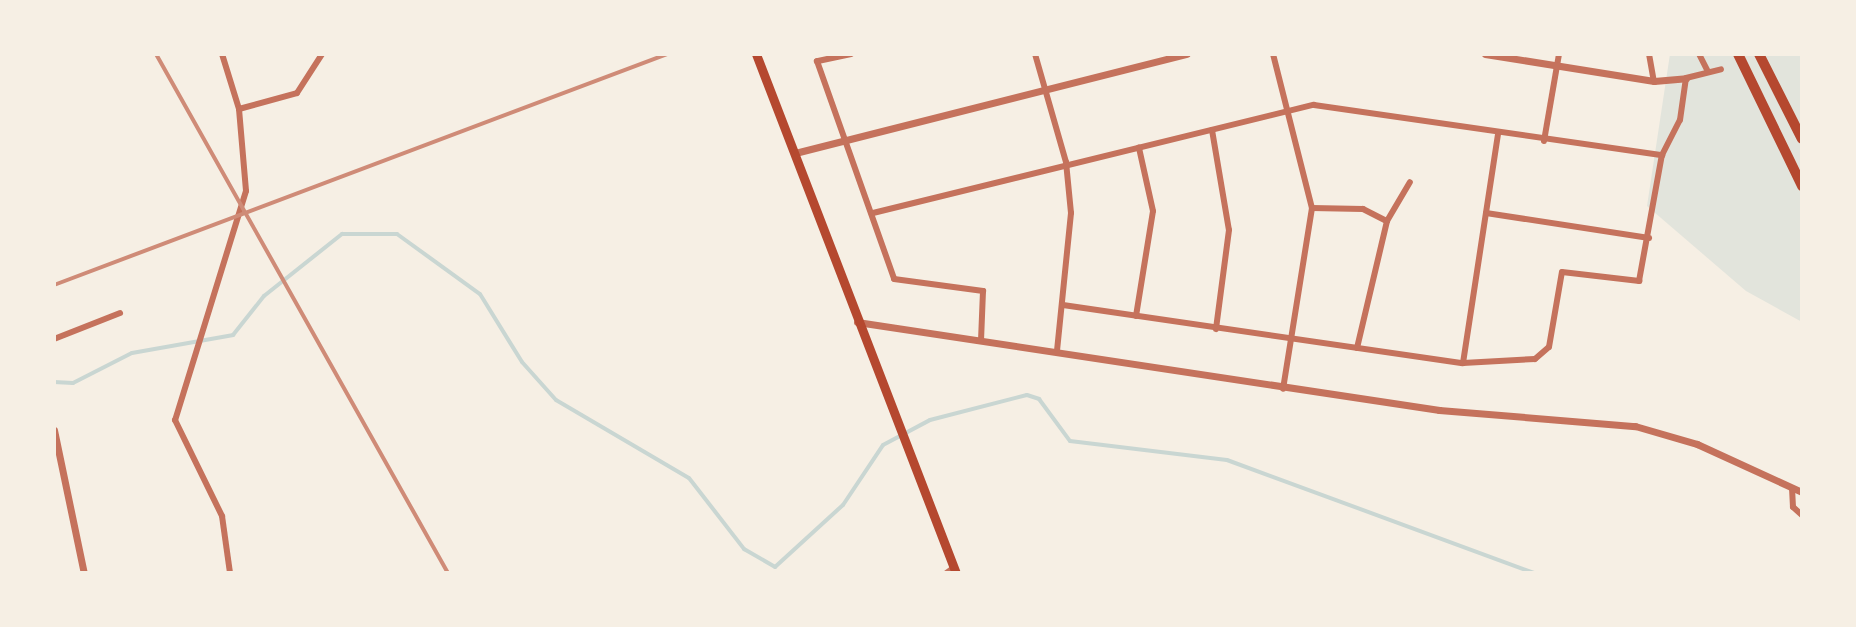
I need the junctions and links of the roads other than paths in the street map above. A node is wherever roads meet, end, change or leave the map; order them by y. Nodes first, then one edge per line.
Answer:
1 (222, 54) edge
2 (322, 54) edge
3 (756, 54) edge
4 (851, 54) edge
5 (1035, 54) edge
6 (1187, 54) edge
7 (1273, 54) edge
8 (1485, 54) edge
9 (1559, 54) edge
10 (1649, 54) edge
11 (1699, 54) edge
12 (1738, 54) edge
13 (1759, 54) edge
14 (1557, 66) junction
15 (1721, 69) dead end
16 (1708, 72) junction
17 (1686, 78) junction
18 (1654, 81) junction
19 (1043, 90) junction
20 (239, 109) junction
21 (1286, 110) junction
22 (1212, 130) junction
23 (1498, 134) junction
24 (1802, 139) edge
25 (843, 140) junction
26 (1544, 141) junction
27 (1139, 148) junction
28 (795, 153) junction
29 (1662, 155) junction
30 (1066, 162) junction
31 (1410, 182) dead end
32 (1802, 186) edge
33 (1312, 208) junction
34 (873, 213) junction
35 (1486, 213) junction
36 (1387, 221) junction
37 (1649, 238) junction
38 (1063, 305) junction
39 (120, 313) dead end
40 (1136, 316) junction
41 (855, 321) junction
42 (1216, 329) junction
43 (54, 339) edge
44 (1294, 339) junction
45 (981, 340) junction
46 (1357, 348) junction
47 (1057, 351) junction
48 (1463, 363) junction
49 (1283, 389) junction
50 (54, 430) edge
51 (1792, 488) junction
52 (1802, 492) edge
53 (1802, 515) edge
54 (952, 571) edge
55 (84, 573) edge
56 (230, 573) edge

1 - 20 street
2 - 20 street
3 - 28 main road
4 - 25 street
5 - 19 street
6 - 19 street
7 - 21 street
8 - 14 street
9 - 14 street
10 - 18 street
11 - 16 street
12 - 32 highway
13 - 24 highway
14 - 18 street
14 - 26 street
15 - 16 street
16 - 17 street
17 - 18 street
17 - 29 street
19 - 25 street
19 - 30 street
20 - 56 street
21 - 22 street
21 - 23 street
21 - 33 street
22 - 27 street
22 - 42 street
23 - 26 street
23 - 35 street
25 - 28 street
25 - 34 street
26 - 29 street
27 - 30 street
27 - 40 street
28 - 41 main road
29 - 37 street
30 - 34 street
30 - 38 street
31 - 36 street
33 - 36 street
33 - 44 street
34 - 45 street
35 - 37 street
35 - 48 street
36 - 46 street
37 - 48 street
38 - 40 street
38 - 47 street
39 - 43 street
40 - 42 street
41 - 45 street
41 - 54 main road
42 - 44 street
44 - 46 street
44 - 49 street
45 - 47 street
46 - 48 street
47 - 49 street
49 - 51 street
50 - 55 street
51 - 52 street
51 - 53 street

